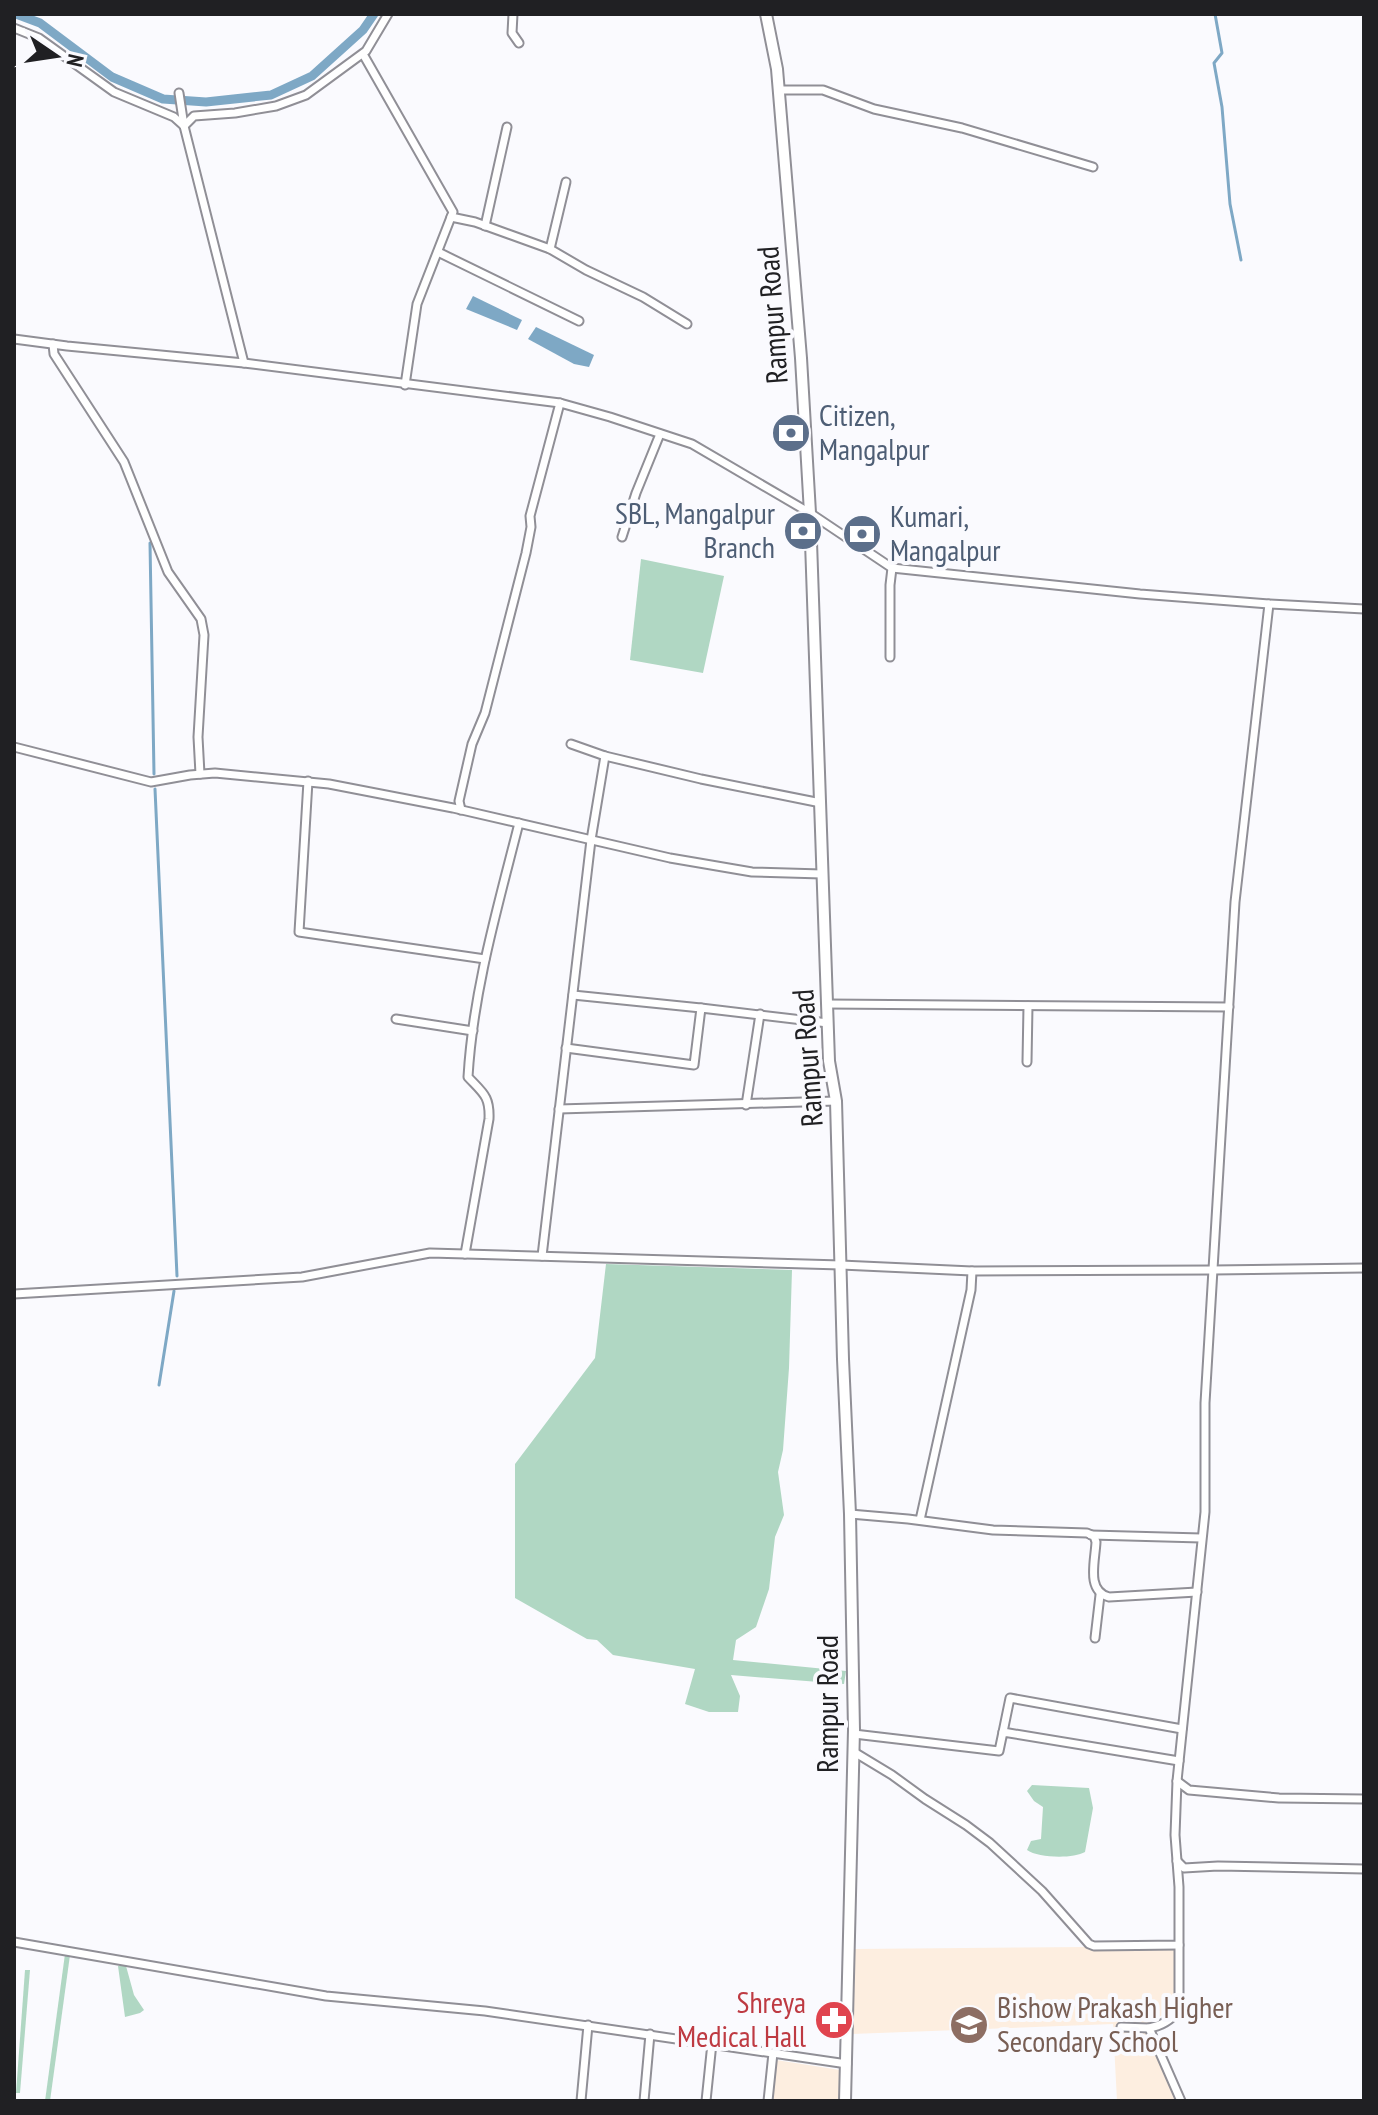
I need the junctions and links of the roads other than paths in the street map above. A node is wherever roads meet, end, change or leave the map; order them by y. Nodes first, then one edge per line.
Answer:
1 (388, 14) edge
2 (513, 14) edge
3 (766, 14) edge
4 (14, 28) edge
5 (519, 43) dead end
6 (363, 54) junction
7 (778, 90) junction
8 (179, 93) dead end
9 (184, 126) junction
10 (507, 127) dead end
11 (1093, 167) dead end
12 (566, 182) dead end
13 (451, 217) junction
14 (485, 226) junction
15 (550, 249) junction
16 (438, 252) junction
17 (579, 321) dead end
18 (687, 324) dead end
19 (14, 339) edge
20 (53, 344) junction
21 (244, 363) junction
22 (405, 385) junction
23 (560, 403) junction
24 (660, 434) junction
25 (810, 513) junction
26 (622, 537) dead end
27 (892, 568) junction
28 (1269, 604) junction
29 (1364, 609) edge
30 (890, 657) dead end
31 (571, 744) dead end
32 (14, 747) edge
33 (605, 756) junction
34 (200, 774) junction
35 (308, 781) junction
36 (821, 803) junction
37 (461, 810) junction
38 (519, 823) junction
39 (591, 840) junction
40 (822, 874) junction
41 (485, 959) junction
42 (573, 995) junction
43 (827, 1004) junction
44 (1028, 1006) junction
45 (1229, 1007) junction
46 (701, 1008) junction
47 (760, 1014) junction
48 (396, 1019) dead end
49 (828, 1023) junction
50 (473, 1031) junction
51 (566, 1048) junction
52 (1027, 1062) dead end
53 (836, 1101) junction
54 (746, 1105) junction
55 (559, 1109) junction
56 (465, 1254) junction
57 (542, 1256) junction
58 (841, 1265) junction
59 (1364, 1268) edge
60 (1213, 1270) junction
61 (972, 1271) junction
62 (14, 1294) edge
63 (850, 1514) junction
64 (920, 1520) junction
65 (1091, 1535) junction
66 (1201, 1538) junction
67 (1197, 1592) junction
68 (1100, 1595) junction
69 (1095, 1638) dead end
70 (1182, 1729) junction
71 (1003, 1732) junction
72 (854, 1734) junction
73 (854, 1752) junction
74 (1179, 1761) junction
75 (1177, 1781) junction
76 (1364, 1799) edge
77 (1176, 1860) junction
78 (1195, 1868) junction
79 (1364, 1869) edge
80 (1179, 1887) junction
81 (14, 1942) edge
82 (1179, 1945) junction
83 (588, 2025) junction
84 (1121, 2027) dead end
85 (1149, 2028) junction
86 (650, 2034) junction
87 (712, 2043) junction
88 (773, 2053) junction
89 (847, 2064) junction
90 (581, 2101) edge
91 (644, 2101) edge
92 (706, 2101) edge
93 (768, 2101) edge
94 (845, 2101) edge
95 (1181, 2101) edge

1 - 6 street
2 - 5 street
3 - 7 main road, Rampur Road
4 - 9 street
6 - 9 street
6 - 13 street
7 - 11 street
7 - 25 main road, Rampur Road
8 - 9 street
9 - 21 street
10 - 14 street
12 - 15 street
13 - 14 street
13 - 16 street
14 - 15 street
15 - 18 street
16 - 17 street
16 - 22 street
19 - 20 street
20 - 21 street
20 - 34 street
21 - 22 street
22 - 23 street
23 - 24 street
23 - 37 street
24 - 25 street
24 - 26 street
25 - 27 street
25 - 36 main road, Rampur Road
27 - 28 street
27 - 30 street
28 - 29 street
28 - 45 street
31 - 33 street
32 - 34 street
33 - 36 street
33 - 39 street
34 - 35 street
35 - 37 street
35 - 41 street
36 - 40 main road, Rampur Road
37 - 38 street
38 - 39 street
38 - 41 street
39 - 40 street
39 - 42 street
40 - 43 main road, Rampur Road
41 - 50 street
42 - 46 street
42 - 51 street
43 - 44 street
43 - 49 main road, Rampur Road
44 - 45 street
44 - 52 street
45 - 60 street
46 - 47 street
46 - 51 street
47 - 49 street
47 - 54 street
48 - 50 street
49 - 53 main road, Rampur Road
50 - 56 street
51 - 55 street
53 - 54 street
53 - 58 main road, Rampur Road
54 - 55 street
55 - 57 street
56 - 57 street
56 - 62 street
57 - 58 street
58 - 61 street
58 - 63 main road, Rampur Road
59 - 60 street
60 - 61 street
60 - 66 street
61 - 64 street
63 - 64 street
63 - 72 main road, Rampur Road
64 - 65 street
65 - 66 street
65 - 68 street
66 - 67 street
67 - 68 street
67 - 70 street
68 - 69 street
70 - 71 street
70 - 74 street
71 - 72 street
71 - 74 street
72 - 73 main road, Rampur Road
73 - 82 street
73 - 89 main road, Rampur Road
74 - 75 street
75 - 76 street
75 - 77 street
77 - 78 street
77 - 80 street
78 - 79 street
78 - 80 street
80 - 82 street
81 - 83 street
82 - 85 street
83 - 86 street
83 - 90 street
84 - 85 street
85 - 95 street
86 - 87 street
86 - 91 street
87 - 88 street
87 - 92 street
88 - 89 street
88 - 93 street
89 - 94 main road, Rampur Road

